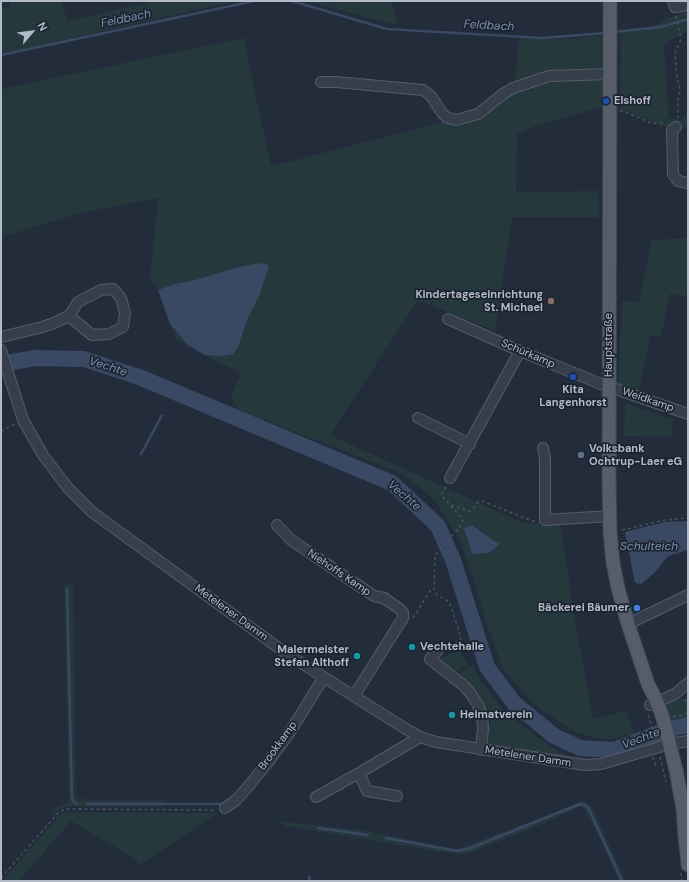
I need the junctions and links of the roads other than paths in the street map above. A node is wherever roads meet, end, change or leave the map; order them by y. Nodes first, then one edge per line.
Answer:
1 (610, 1) edge
2 (673, 1) edge
3 (688, 5) edge
4 (610, 74) junction
5 (321, 82) dead end
6 (677, 125) road end
7 (688, 183) edge
8 (69, 316) junction
9 (448, 319) dead end
10 (1, 337) edge
11 (1, 350) edge
12 (520, 351) junction
13 (609, 387) junction
14 (688, 414) edge
15 (418, 418) dead end
16 (470, 444) junction
17 (543, 448) dead end
18 (450, 478) road end
19 (610, 516) junction
20 (277, 525) dead end
21 (688, 595) edge
22 (628, 624) junction
23 (438, 650) road end
24 (324, 677) junction
25 (688, 683) edge
26 (354, 696) junction
27 (654, 703) junction
28 (660, 731) junction
29 (420, 737) junction
30 (688, 741) edge
31 (481, 750) junction
32 (358, 773) junction
33 (397, 796) dead end
34 (316, 797) dead end
35 (225, 808) road end
36 (688, 865) edge

1 - 4 main road, Hauptstraße
2 - 3 street
4 - 5 street
4 - 13 main road, Hauptstraße
6 - 7 street
8 - 8 street
8 - 10 street
9 - 12 street, Schürkamp
11 - 24 street, Metelener Damm
12 - 13 street, Schürkamp
12 - 16 street
13 - 14 street, Weidkamp
13 - 19 main road, Hauptstraße
15 - 16 street
16 - 18 street
17 - 19 street
19 - 22 main road, Hauptstraße
20 - 26 street, Niehoffs Kamp
21 - 22 street
22 - 27 main road, Hauptstraße
23 - 31 street
24 - 26 street, Metelener Damm
24 - 35 street, Brookkamp
25 - 27 street
26 - 29 street, Metelener Damm
27 - 28 main road, Hauptstraße
28 - 30 street, Metelener Damm
28 - 31 street, Metelener Damm
28 - 36 main road, Hauptstraße
29 - 31 street, Metelener Damm
29 - 32 street
32 - 33 street
32 - 34 street

